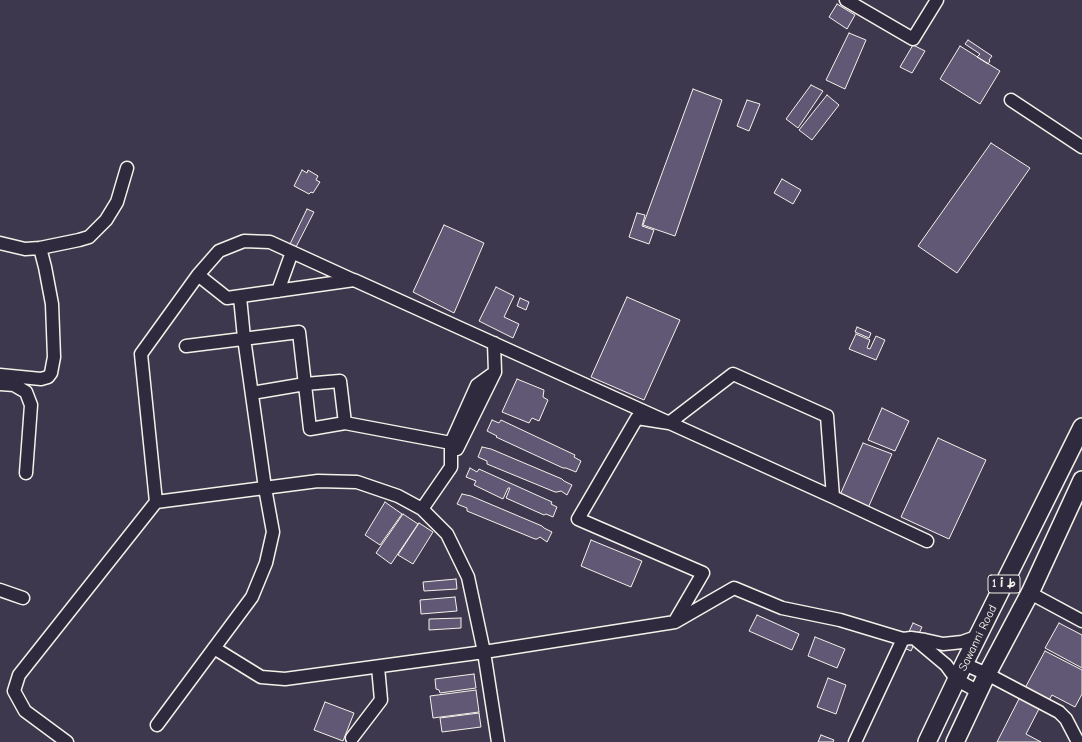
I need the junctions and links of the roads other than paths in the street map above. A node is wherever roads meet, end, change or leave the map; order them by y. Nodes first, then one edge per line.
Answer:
1 (846, 0) edge
2 (937, 0) edge
3 (1011, 100) dead end
4 (1082, 147) edge
5 (127, 168) dead end
6 (0, 243) edge
7 (40, 248) junction
8 (292, 252) junction
9 (198, 276) junction
10 (354, 280) junction
11 (278, 291) junction
12 (240, 297) junction
13 (244, 338) junction
14 (494, 344) junction
15 (186, 346) dead end
16 (495, 372) junction
17 (0, 375) edge
18 (0, 384) edge
19 (305, 384) junction
20 (252, 393) junction
21 (345, 423) junction
22 (669, 423) junction
23 (1082, 426) edge
24 (451, 443) junction
25 (451, 467) junction
26 (26, 473) dead end
27 (1082, 480) edge
28 (265, 488) junction
29 (833, 497) junction
30 (156, 502) junction
31 (422, 509) junction
32 (927, 541) dead end
33 (0, 590) edge
34 (1030, 593) junction
35 (23, 598) dead end
36 (1082, 621) edge
37 (675, 622) junction
38 (979, 636) junction
39 (909, 639) junction
40 (214, 648) junction
41 (484, 652) junction
42 (964, 664) junction
43 (378, 667) junction
44 (987, 674) junction
45 (957, 680) junction
46 (979, 692) junction
47 (157, 725) dead end
48 (352, 738) dead end
49 (960, 740) edge
50 (67, 742) edge
51 (498, 742) edge
52 (855, 742) edge
53 (927, 742) edge
54 (1078, 742) edge

1 - 2 street
3 - 4 street
5 - 7 street
6 - 7 street
7 - 17 street
8 - 9 street
8 - 10 street
8 - 11 street
9 - 12 street
9 - 30 street
10 - 11 street
10 - 14 street
11 - 12 street
12 - 13 street
13 - 15 street
13 - 19 street
13 - 20 street
14 - 16 street
14 - 22 street
16 - 24 street
16 - 25 street
18 - 26 street
19 - 20 street
19 - 21 street
19 - 21 street
20 - 28 street
21 - 24 street
22 - 29 street
22 - 29 street
22 - 37 street
23 - 38 highway, Sawanni Road / ط أ 1
24 - 25 street
25 - 31 street
27 - 34 highway, Sawanni Road / ط أ 1
28 - 30 street
28 - 31 street
28 - 40 street
29 - 32 street
30 - 50 street
31 - 41 street
33 - 35 street
34 - 36 street
34 - 44 highway, Sawanni Road / ط أ 1
37 - 39 street
37 - 41 street
38 - 39 street
38 - 42 highway, Sawanni Road / ط أ 1
39 - 45 street
39 - 52 street
40 - 43 street
40 - 47 street
41 - 43 street
41 - 51 street
42 - 44 street
42 - 45 highway, Sawanni Road / ط أ 1
43 - 48 street
44 - 46 highway, Sawanni Road / ط أ 1
44 - 54 street
45 - 46 street
45 - 53 highway, Sawanni Road / ط أ 1
46 - 49 highway, Sawanni Road / ط أ 1

